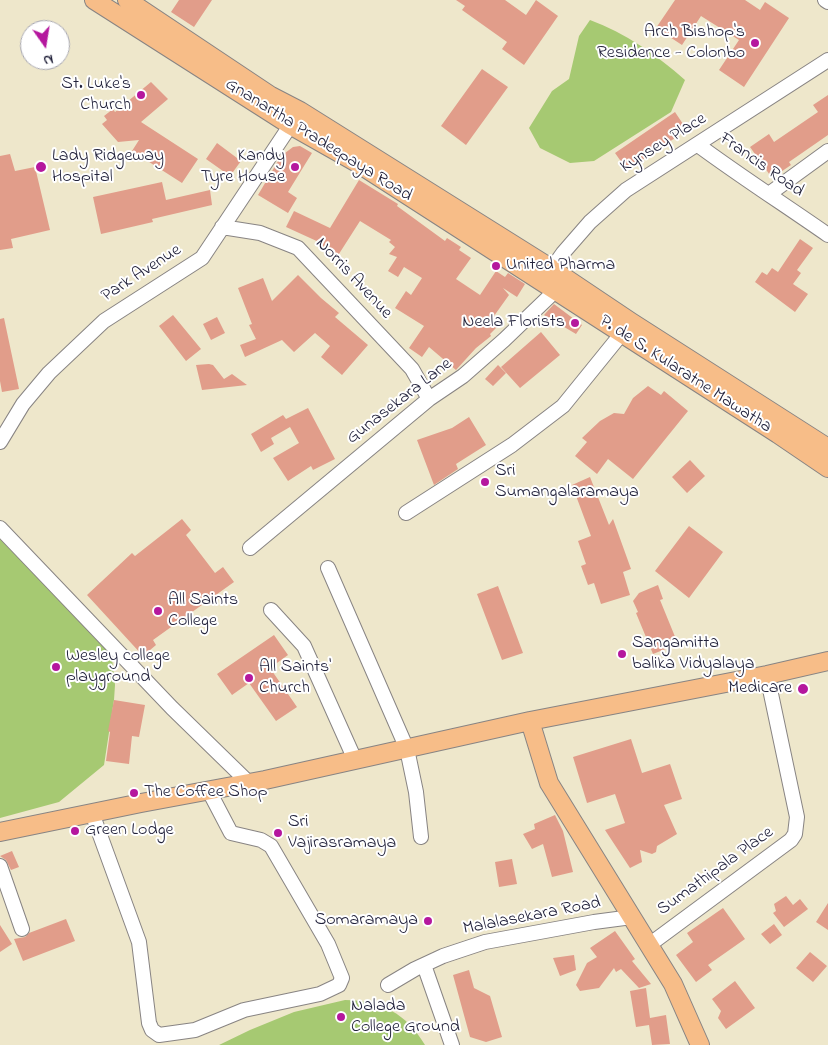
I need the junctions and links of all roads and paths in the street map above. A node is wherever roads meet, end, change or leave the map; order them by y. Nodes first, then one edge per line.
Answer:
1 (94, 0) edge
2 (127, 0) edge
3 (827, 64) edge
4 (295, 118) junction
5 (698, 145) junction
6 (828, 151) edge
7 (769, 194) junction
8 (222, 227) junction
9 (828, 235) edge
10 (553, 280) junction
11 (626, 328) junction
12 (429, 399) junction
13 (0, 442) edge
14 (828, 448) edge
15 (828, 468) edge
16 (406, 513) dead end
17 (0, 528) edge
18 (250, 548) dead end
19 (328, 568) dead end
20 (270, 610) dead end
21 (828, 660) edge
22 (767, 676) junction
23 (530, 721) junction
24 (407, 749) junction
25 (355, 760) junction
26 (249, 783) junction
27 (209, 790) junction
28 (92, 813) junction
29 (0, 832) edge
30 (421, 837) dead end
31 (0, 866) edge
32 (632, 918) junction
33 (22, 929) dead end
34 (649, 945) junction
35 (424, 965) junction
36 (388, 986) dead end
37 (452, 1045) edge
38 (700, 1045) edge

1 - 4 main road, Gnanartha Pradeepaya Road
2 - 4 main road, Gnanartha Pradeepaya Road
3 - 5 street, Kynsey Place
4 - 8 street, Park Avenue
4 - 10 main road, Gnanartha Pradeepaya Road
5 - 7 street, Francis Road
5 - 10 street, Kynsey Place
6 - 7 street
7 - 9 street, Francis Road
8 - 12 street, Norris Avenue
8 - 13 street, Park Avenue
10 - 11 main road, P. de S. Kularatne Mawatha
10 - 12 street, Gunasekara Lane
11 - 14 main road, P. de S. Kularatne Mawatha
11 - 15 main road, P. de S. Kularatne Mawatha
11 - 16 street
12 - 18 street, Gunasekara Lane
17 - 26 street
19 - 24 street
20 - 25 street
21 - 22 main road
22 - 23 main road
22 - 34 street, Sumathipala Place
23 - 24 main road
23 - 32 main road
24 - 25 main road
24 - 30 street
25 - 26 main road
26 - 27 main road
27 - 28 main road
27 - 28 street
28 - 29 main road
31 - 33 street
32 - 34 main road
32 - 35 street, Malalasekara Road
34 - 38 main road
35 - 36 street, Malalasekara Road
35 - 37 street

